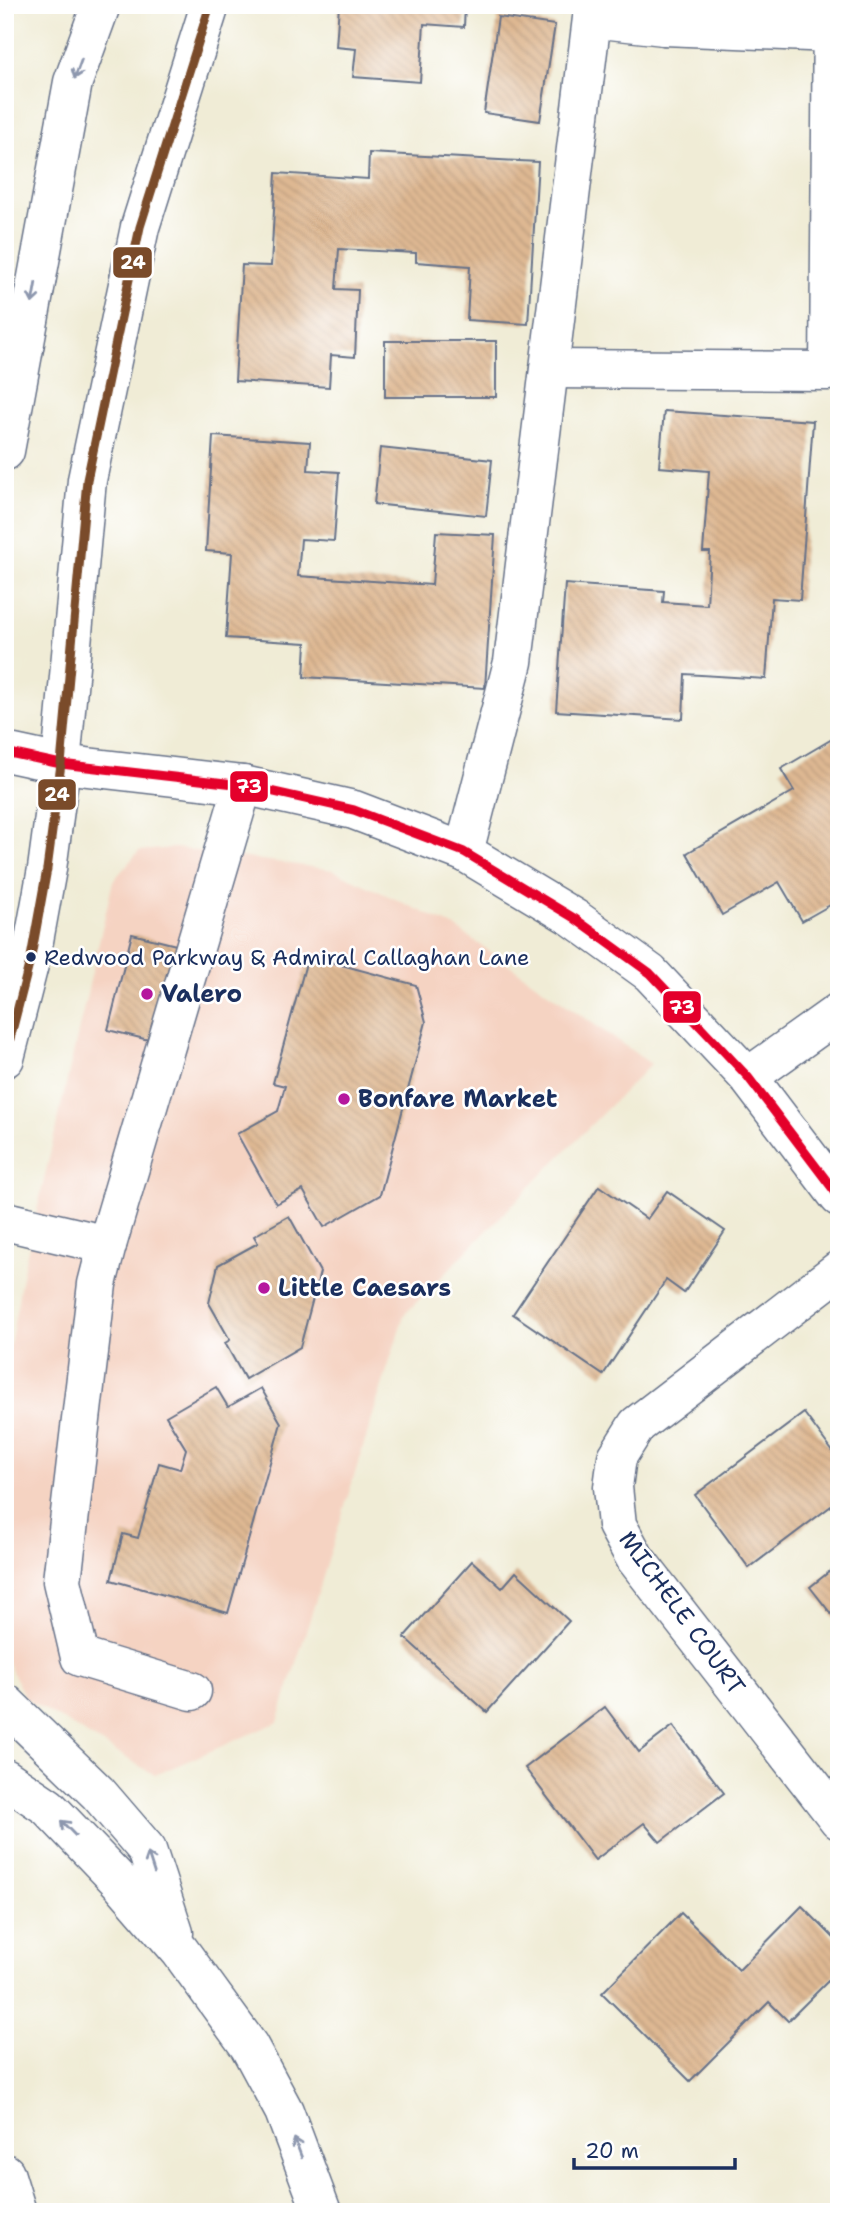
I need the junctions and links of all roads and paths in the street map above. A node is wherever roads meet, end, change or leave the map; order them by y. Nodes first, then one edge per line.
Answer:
1 (101, 5) edge
2 (209, 5) edge
3 (665, 16) edge
4 (832, 19) edge
5 (549, 369) junction
6 (5, 451) edge
7 (5, 752) edge
8 (61, 764) junction
9 (243, 785) junction
10 (464, 852) junction
11 (839, 1012) edge
12 (5, 1058) edge
13 (748, 1077) junction
14 (839, 1197) edge
15 (5, 1221) edge
16 (107, 1245) junction
17 (839, 1270) edge
18 (192, 1691) dead end
19 (5, 1703) edge
20 (5, 1778) edge
21 (839, 1821) edge
22 (180, 1951) junction
23 (5, 2173) edge
24 (17, 2212) edge
25 (322, 2212) edge

1 -> 6 main road
2 - 8 main road
3 - 4 main road
3 - 5 main road
4 - 5 main road
5 - 10 main road
7 - 8 main road
8 - 9 main road
8 - 12 main road
9 - 10 main road
9 - 16 main road
10 - 13 main road
11 - 13 main road
13 - 14 main road
15 - 16 main road
16 - 18 main road
17 - 21 main road, MICHELE COURT
22 -> 19 main road
22 -> 20 main road
25 -> 22 main road
23 - 24 main road

